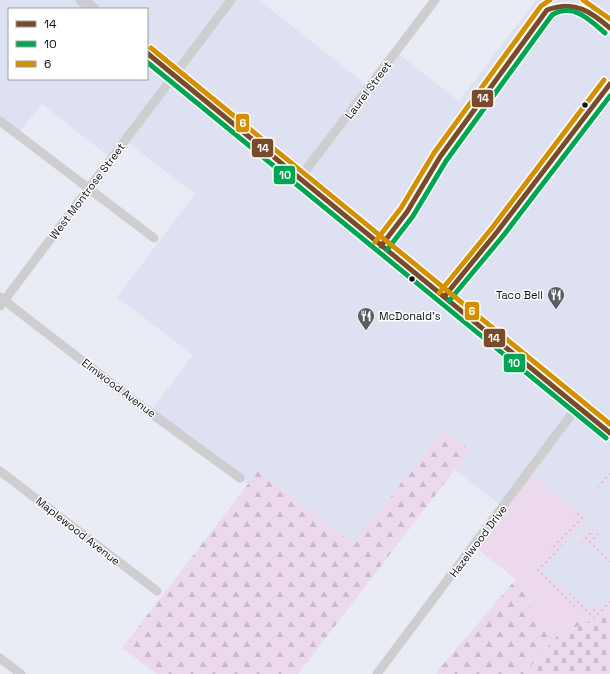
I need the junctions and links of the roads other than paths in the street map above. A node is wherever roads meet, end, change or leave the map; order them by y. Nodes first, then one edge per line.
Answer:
1 (82, 0) edge
2 (230, 0) edge
3 (435, 0) edge
4 (92, 8) edge
5 (148, 54) edge
6 (174, 76) junction
7 (0, 121) edge
8 (299, 179) junction
9 (89, 189) junction
10 (154, 238) dead end
11 (1, 301) edge
12 (577, 407) junction
13 (610, 433) edge
14 (0, 471) edge
15 (240, 478) dead end
16 (157, 591) dead end
17 (0, 658) edge
18 (21, 674) edge
19 (377, 674) edge

1 - 4 main road
2 - 6 street, West Montrose Street
3 - 8 street, Laurel Street
5 - 6 main road
6 - 8 main road
6 - 9 street, West Montrose Street
7 - 9 street
8 - 12 main road
9 - 10 street
9 - 11 street, West Montrose Street
11 - 15 street, Elmwood Avenue
12 - 13 main road
12 - 19 street, Hazelwood Drive
14 - 16 street, Maplewood Avenue
17 - 18 street

